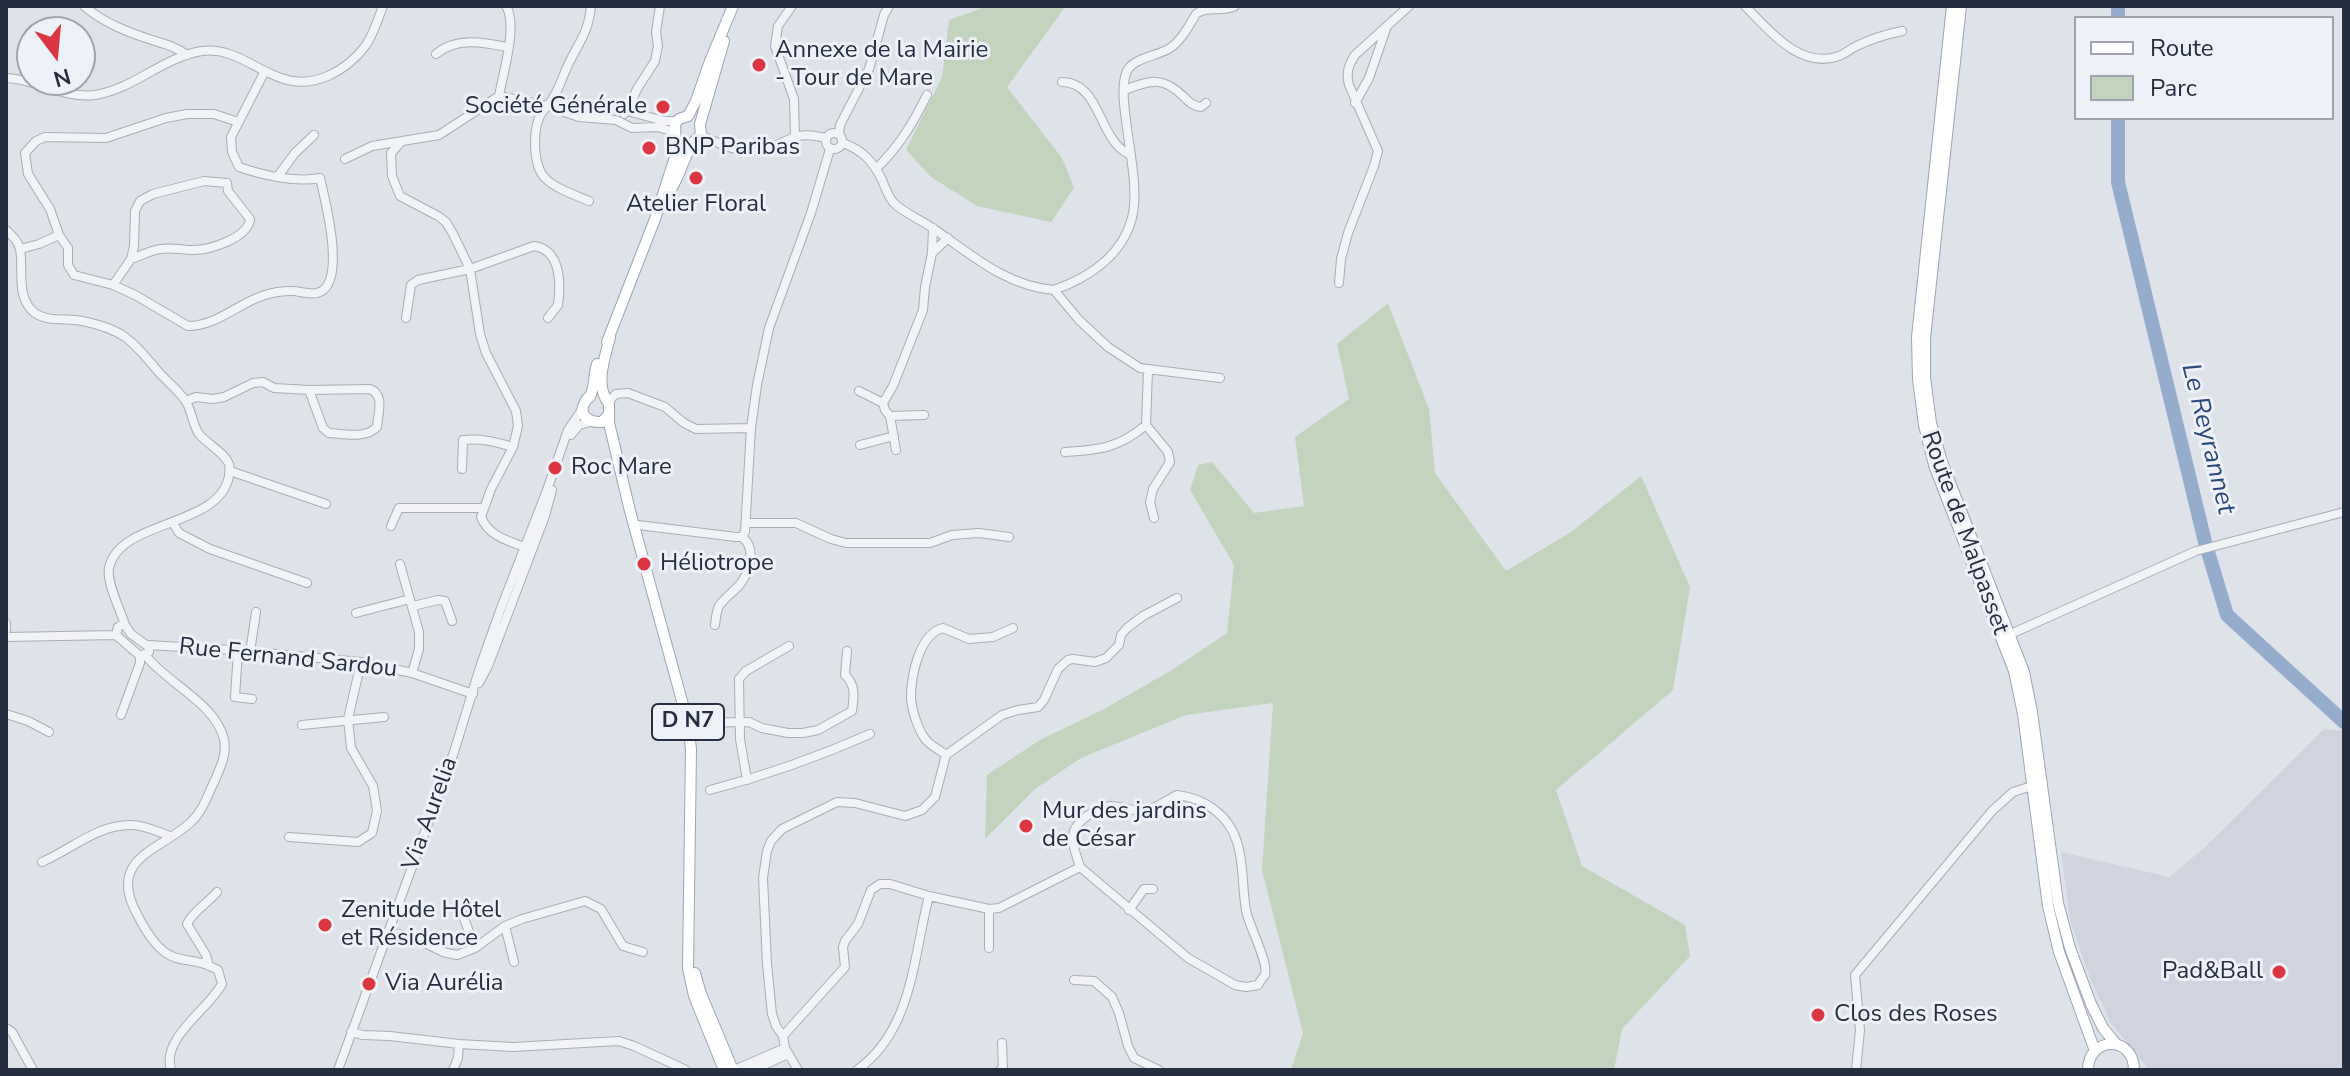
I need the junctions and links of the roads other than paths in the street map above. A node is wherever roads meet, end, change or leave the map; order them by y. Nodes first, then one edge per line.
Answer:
1 (84, 6) edge
2 (383, 6) edge
3 (506, 6) edge
4 (591, 6) edge
5 (660, 6) edge
6 (792, 6) edge
7 (889, 6) edge
8 (1235, 6) edge
9 (1409, 6) edge
10 (1745, 6) edge
11 (1952, 6) edge
12 (1961, 6) edge
13 (732, 10) edge
14 (1387, 26) junction
15 (1902, 31) dead end
16 (507, 47) junction
17 (436, 54) dead end
18 (187, 55) junction
19 (265, 71) junction
20 (6, 78) edge
21 (1062, 82) dead end
22 (1125, 90) junction
23 (927, 95) dead end
24 (499, 96) junction
25 (1206, 103) dead end
26 (1355, 103) junction
27 (547, 106) junction
28 (627, 111) junction
29 (616, 120) junction
30 (238, 122) junction
31 (679, 127) junction
32 (701, 129) junction
33 (314, 135) dead end
34 (795, 136) junction
35 (826, 138) junction
36 (841, 139) junction
37 (402, 141) junction
38 (384, 144) junction
39 (691, 144) junction
40 (830, 149) junction
41 (391, 153) junction
42 (1129, 154) junction
43 (345, 159) dead end
44 (239, 167) junction
45 (876, 169) junction
46 (278, 176) junction
47 (227, 183) junction
48 (589, 201) dead end
49 (655, 219) junction
50 (933, 228) junction
51 (6, 230) edge
52 (59, 235) junction
53 (948, 238) junction
54 (20, 249) junction
55 (932, 253) junction
56 (131, 259) junction
57 (470, 269) junction
58 (1339, 283) dead end
59 (113, 285) junction
60 (1054, 290) junction
61 (406, 318) dead end
62 (548, 318) dead end
63 (610, 337) junction
64 (1148, 370) junction
65 (1220, 378) dead end
66 (309, 390) junction
67 (859, 391) dead end
68 (590, 397) junction
69 (606, 400) junction
70 (186, 401) junction
71 (883, 403) junction
72 (583, 408) junction
73 (609, 414) junction
74 (924, 415) dead end
75 (890, 416) junction
76 (593, 422) junction
77 (1146, 425) junction
78 (751, 428) junction
79 (894, 436) junction
80 (860, 445) dead end
81 (513, 447) junction
82 (896, 450) dead end
83 (1065, 452) dead end
84 (462, 469) dead end
85 (230, 471) junction
86 (326, 504) dead end
87 (484, 508) junction
88 (630, 511) junction
89 (2344, 512) edge
90 (1154, 518) dead end
91 (173, 523) junction
92 (746, 523) junction
93 (391, 526) dead end
94 (633, 526) junction
95 (742, 537) junction
96 (1009, 537) dead end
97 (529, 548) junction
98 (400, 564) dead end
99 (307, 583) dead end
100 (1177, 598) dead end
101 (412, 603) junction
102 (256, 612) dead end
103 (356, 613) dead end
104 (452, 621) dead end
105 (6, 623) edge
106 (125, 625) junction
107 (715, 625) dead end
108 (1013, 628) dead end
109 (6, 630) edge
110 (116, 635) junction
111 (2006, 636) junction
112 (6, 637) edge
113 (789, 646) dead end
114 (238, 651) junction
115 (847, 651) dead end
116 (144, 652) junction
117 (250, 652) junction
118 (361, 662) junction
119 (412, 673) junction
120 (473, 694) junction
121 (252, 699) dead end
122 (6, 714) edge
123 (121, 715) dead end
124 (384, 717) dead end
125 (348, 719) junction
126 (688, 723) junction
127 (740, 723) junction
128 (302, 725) dead end
129 (49, 732) dead end
130 (870, 734) dead end
131 (946, 755) junction
132 (747, 780) junction
133 (2032, 786) junction
134 (710, 790) dead end
135 (170, 836) junction
136 (289, 837) dead end
137 (42, 862) dead end
138 (1080, 867) junction
139 (1153, 889) dead end
140 (217, 892) dead end
141 (929, 896) junction
142 (989, 909) junction
143 (461, 910) dead end
144 (1129, 910) junction
145 (505, 926) junction
146 (388, 931) junction
147 (689, 940) junction
148 (475, 948) junction
149 (989, 948) dead end
150 (643, 952) dead end
151 (514, 962) dead end
152 (209, 966) junction
153 (1074, 980) dead end
154 (6, 1028) edge
155 (351, 1032) junction
156 (783, 1036) junction
157 (1002, 1043) dead end
158 (459, 1044) junction
159 (2116, 1044) junction
160 (787, 1051) junction
161 (2095, 1051) junction
162 (666, 1066) edge
163 (33, 1070) edge
164 (171, 1070) edge
165 (338, 1070) edge
166 (453, 1070) edge
167 (686, 1070) edge
168 (728, 1070) edge
169 (753, 1070) edge
170 (798, 1070) edge
171 (857, 1070) edge
172 (1000, 1070) edge
173 (1159, 1070) edge
174 (1856, 1070) edge
175 (2088, 1070) edge
176 (2134, 1070) edge

1 - 18 street
2 - 19 street
3 - 16 street
4 - 27 street
5 - 28 street
6 - 34 street
7 - 36 street
8 - 22 street
9 - 14 street
10 - 15 street
11 - 111 main road, Route de Malpasset
12 - 111 main road, Route de Malpasset
13 - 31 main road
13 - 32 main road
14 - 26 street
14 - 26 street
16 - 17 street
16 - 24 street
18 - 19 street
18 - 20 street
19 - 30 street
21 - 42 street
22 - 25 street
22 - 42 street
23 - 45 street
24 - 27 street
24 - 37 street
26 - 58 street
27 - 29 street
27 - 48 street
28 - 29 street
28 - 31 street
29 - 31 street
30 - 44 street
30 - 52 street
31 - 32 main road
31 - 39 main road
31 - 49 main road
32 - 34 street
32 - 39 main road
33 - 46 street
34 - 35 street
35 - 36 street
35 - 40 street
36 - 40 street
36 - 45 street
37 - 38 street
37 - 41 street
38 - 41 street
38 - 43 street
39 - 49 main road
40 - 78 street
41 - 57 street
42 - 60 street
44 - 46 street
44 - 47 street
45 - 50 street
46 - 59 street
47 - 56 street
47 - 56 street
49 - 63 main road
50 - 53 street
50 - 55 street
51 - 54 street
52 - 54 street
52 - 59 street
53 - 55 street
53 - 60 street
54 - 70 street
55 - 71 street
56 - 59 street
57 - 61 street
57 - 62 street
57 - 81 street
60 - 64 street
63 - 68 main road
63 - 69 main road
64 - 65 street
64 - 77 street
66 - 66 street
66 - 70 street
67 - 71 street
68 - 69 main road
68 - 72 main road
69 - 73 main road
69 - 78 street
70 - 85 street
71 - 75 street
72 - 76 main road
72 - 97 street, Via Aurelia
73 - 76 main road
73 - 88 main road, D N7
74 - 75 street
75 - 79 street
76 - 88 main road, D N7
76 - 97 street, Via Aurelia
77 - 83 street
77 - 90 street
78 - 92 street
79 - 80 street
79 - 82 street
81 - 84 street
81 - 87 street
85 - 86 street
85 - 91 street
87 - 93 street
87 - 97 street
88 - 94 main road, D N7
89 - 111 street
91 - 99 street
91 - 106 street
92 - 95 street
92 - 96 street
94 - 95 street
94 - 126 main road, D N7
95 - 107 street
97 - 120 street, Via Aurelia
98 - 101 street
100 - 131 street
101 - 103 street
101 - 104 street
101 - 119 street
102 - 117 street
105 - 109 street
106 - 110 street
106 - 116 street
108 - 131 street
110 - 112 street
110 - 116 street
111 - 133 main road, Route de Malpasset
111 - 159 main road, Route de Malpasset
113 - 127 street
114 - 116 street, Rue Fernand Sardou
114 - 117 street, Rue Fernand Sardou
114 - 121 street
115 - 127 street
116 - 123 street
116 - 135 street
117 - 118 street, Rue Fernand Sardou
118 - 119 street, Rue Fernand Sardou
118 - 125 street
119 - 120 street, Rue Fernand Sardou
120 - 146 street, Via Aurelia
122 - 129 street
124 - 125 street
125 - 128 street
125 - 136 street
126 - 127 street
126 - 147 main road, D N7
127 - 132 street
130 - 132 street
131 - 156 street
132 - 134 street
133 - 161 main road, Route de Malpasset
133 - 174 street
135 - 137 street
135 - 152 street
138 - 142 street
138 - 144 street
138 - 144 street
139 - 144 street
140 - 152 street
141 - 142 street
141 - 156 street
141 - 171 street
142 - 149 street
143 - 148 street
145 - 148 street
145 - 150 street
145 - 151 street
146 - 148 street
146 - 155 street, Via Aurelia
147 - 168 main road, D N7
147 - 168 main road, D N7
152 - 164 street
153 - 173 street
154 - 163 street
155 - 158 street
155 - 165 street, Via Aurelia
156 - 160 street
157 - 172 street
158 - 162 street
158 - 166 street
159 - 161 main road
159 - 176 main road, Route de Malpasset
160 - 168 street
160 - 169 street
160 - 170 street
161 - 175 main road
162 - 167 street

